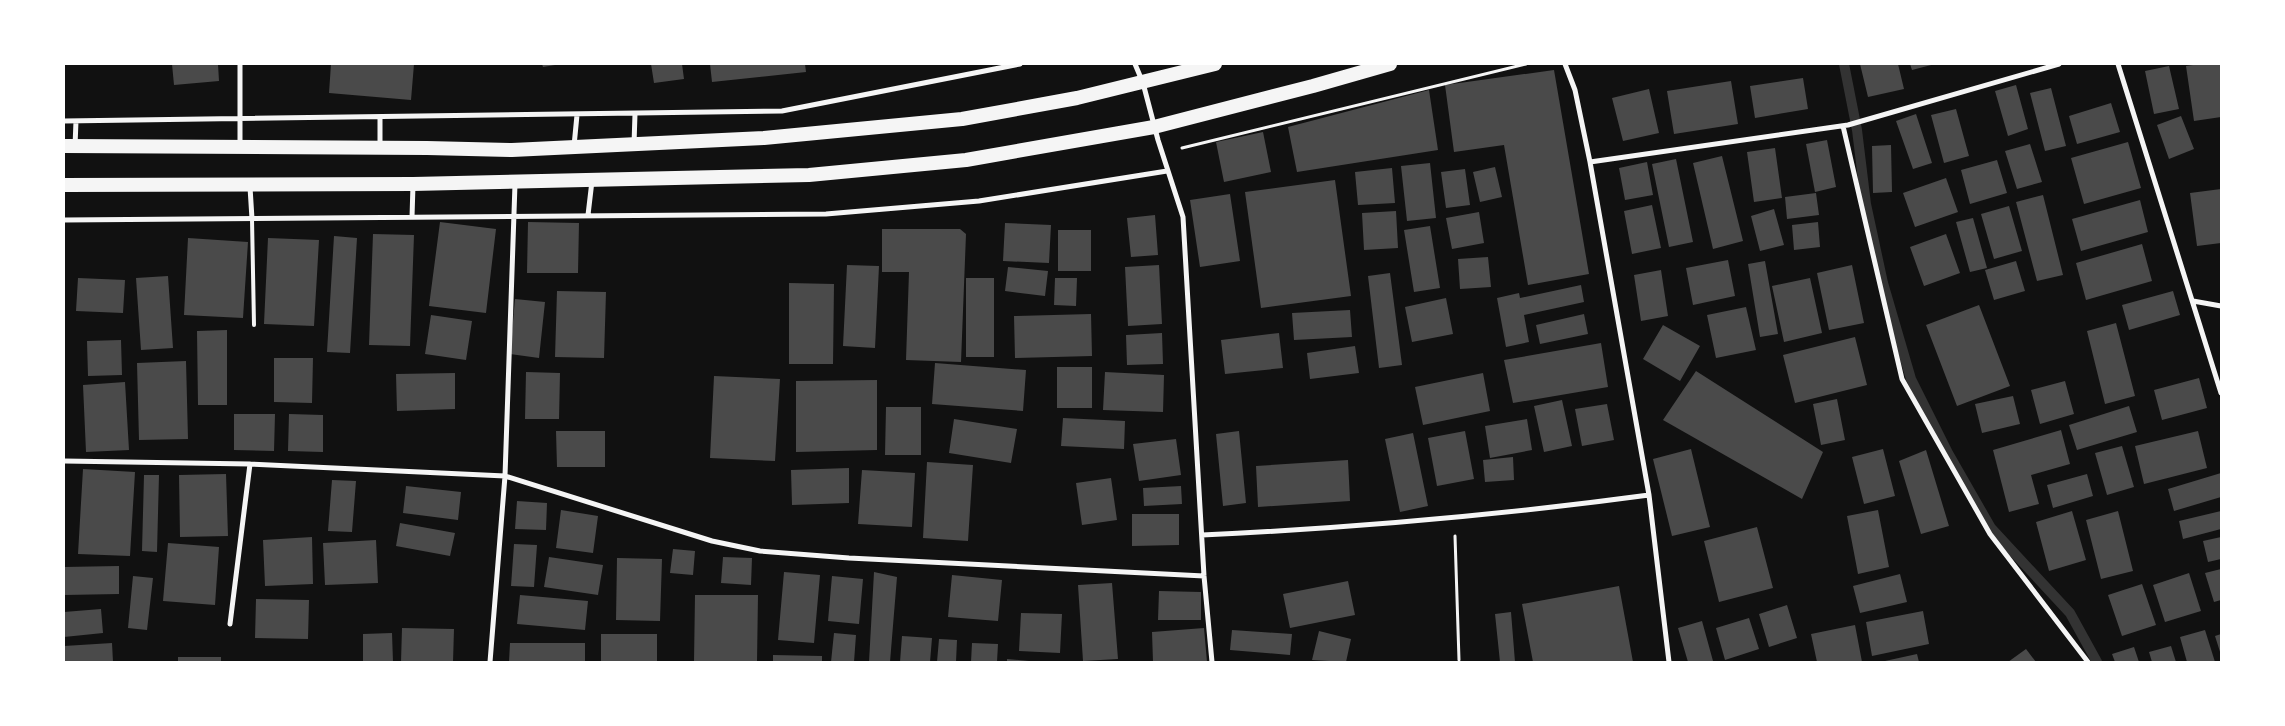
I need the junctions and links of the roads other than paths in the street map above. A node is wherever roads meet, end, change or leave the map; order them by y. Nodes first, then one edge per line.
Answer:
1 (240, 64) edge
2 (1020, 64) edge
3 (1135, 64) edge
4 (1215, 64) edge
5 (1390, 64) edge
6 (1564, 64) edge
7 (2059, 64) edge
8 (2118, 64) edge
9 (1143, 83) junction
10 (635, 114) junction
11 (577, 115) junction
12 (380, 118) junction
13 (241, 120) junction
14 (64, 121) edge
15 (76, 121) junction
16 (1154, 126) junction
17 (1845, 126) junction
18 (634, 144) junction
19 (69, 146) edge
20 (380, 147) junction
21 (574, 147) junction
22 (240, 148) junction
23 (1590, 162) junction
24 (1167, 171) junction
25 (592, 180) junction
26 (515, 183) junction
27 (250, 184) junction
28 (413, 184) junction
29 (64, 185) edge
30 (588, 215) junction
31 (514, 216) junction
32 (412, 217) junction
33 (252, 219) junction
34 (64, 220) edge
35 (2193, 301) junction
36 (2221, 306) edge
37 (254, 325) dead end
38 (2221, 393) edge
39 (64, 461) edge
40 (250, 464) junction
41 (505, 476) junction
42 (1649, 494) junction
43 (1202, 535) junction
44 (1204, 576) junction
45 (230, 624) dead end
46 (490, 662) edge
47 (1212, 662) edge
48 (1669, 662) edge
49 (2088, 662) edge

1 - 13 street
2 - 10 street
3 - 9 street
4 - 9 highway
5 - 16 highway
6 - 23 street
7 - 17 street
8 - 35 street
9 - 16 street
9 - 18 highway
10 - 11 street
10 - 18 street
11 - 12 street
11 - 21 street
12 - 13 street
12 - 20 street
13 - 15 street
13 - 22 street
14 - 15 street
15 - 19 street
16 - 24 street
16 - 25 highway
17 - 23 street
17 - 49 street
18 - 21 highway
19 - 22 highway
20 - 21 highway
20 - 22 highway
23 - 42 street
24 - 30 street
24 - 43 street
25 - 26 highway
25 - 30 street
26 - 28 highway
26 - 31 street
27 - 28 highway
27 - 29 highway
27 - 33 street
28 - 32 street
30 - 31 street
31 - 32 street
31 - 41 street
32 - 33 street
33 - 34 street
33 - 37 lane
35 - 36 street
35 - 38 street
39 - 40 street
40 - 41 street
40 - 45 street
41 - 44 street
41 - 46 street
42 - 43 street
42 - 48 street
43 - 44 street
44 - 47 street

